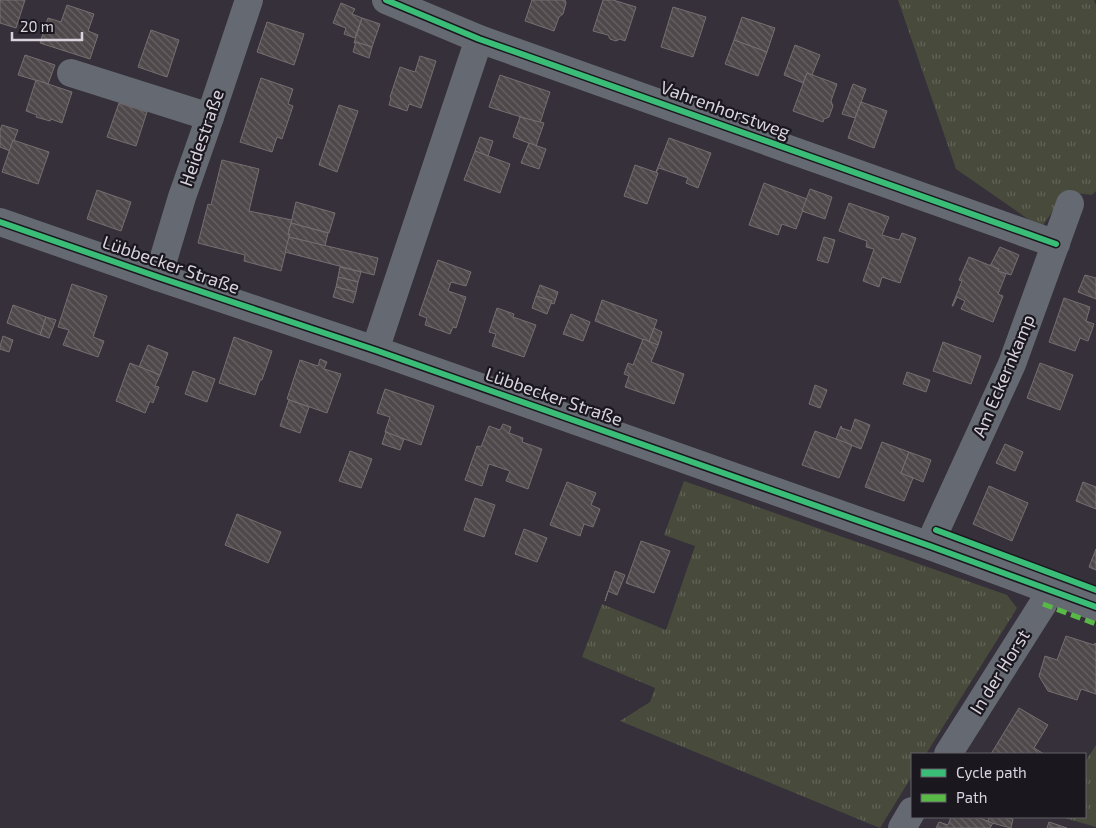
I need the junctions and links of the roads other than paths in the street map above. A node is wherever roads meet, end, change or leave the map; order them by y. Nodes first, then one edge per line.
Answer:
1 (249, 0) edge
2 (386, 0) edge
3 (479, 39) junction
4 (70, 73) dead end
5 (210, 117) junction
6 (1070, 204) dead end
7 (0, 222) edge
8 (1056, 244) junction
9 (158, 277) junction
10 (375, 350) junction
11 (930, 546) junction
12 (1048, 589) junction
13 (1096, 607) edge
14 (949, 753) edge
15 (911, 813) edge
16 (902, 828) edge

1 - 5 street, Heidestraße
2 - 3 street, Vahrenhorstweg
3 - 8 street, Vahrenhorstweg
3 - 10 street
4 - 5 street
5 - 9 street, Heidestraße
6 - 8 street, Am Eckernkamp
7 - 9 street, Lübbecker Straße
8 - 11 street, Am Eckernkamp
9 - 10 street, Lübbecker Straße
10 - 11 street, Lübbecker Straße
11 - 12 street, Lübbecker Straße
12 - 13 street, Lübbecker Straße
12 - 14 street, In der Horst
15 - 16 street

